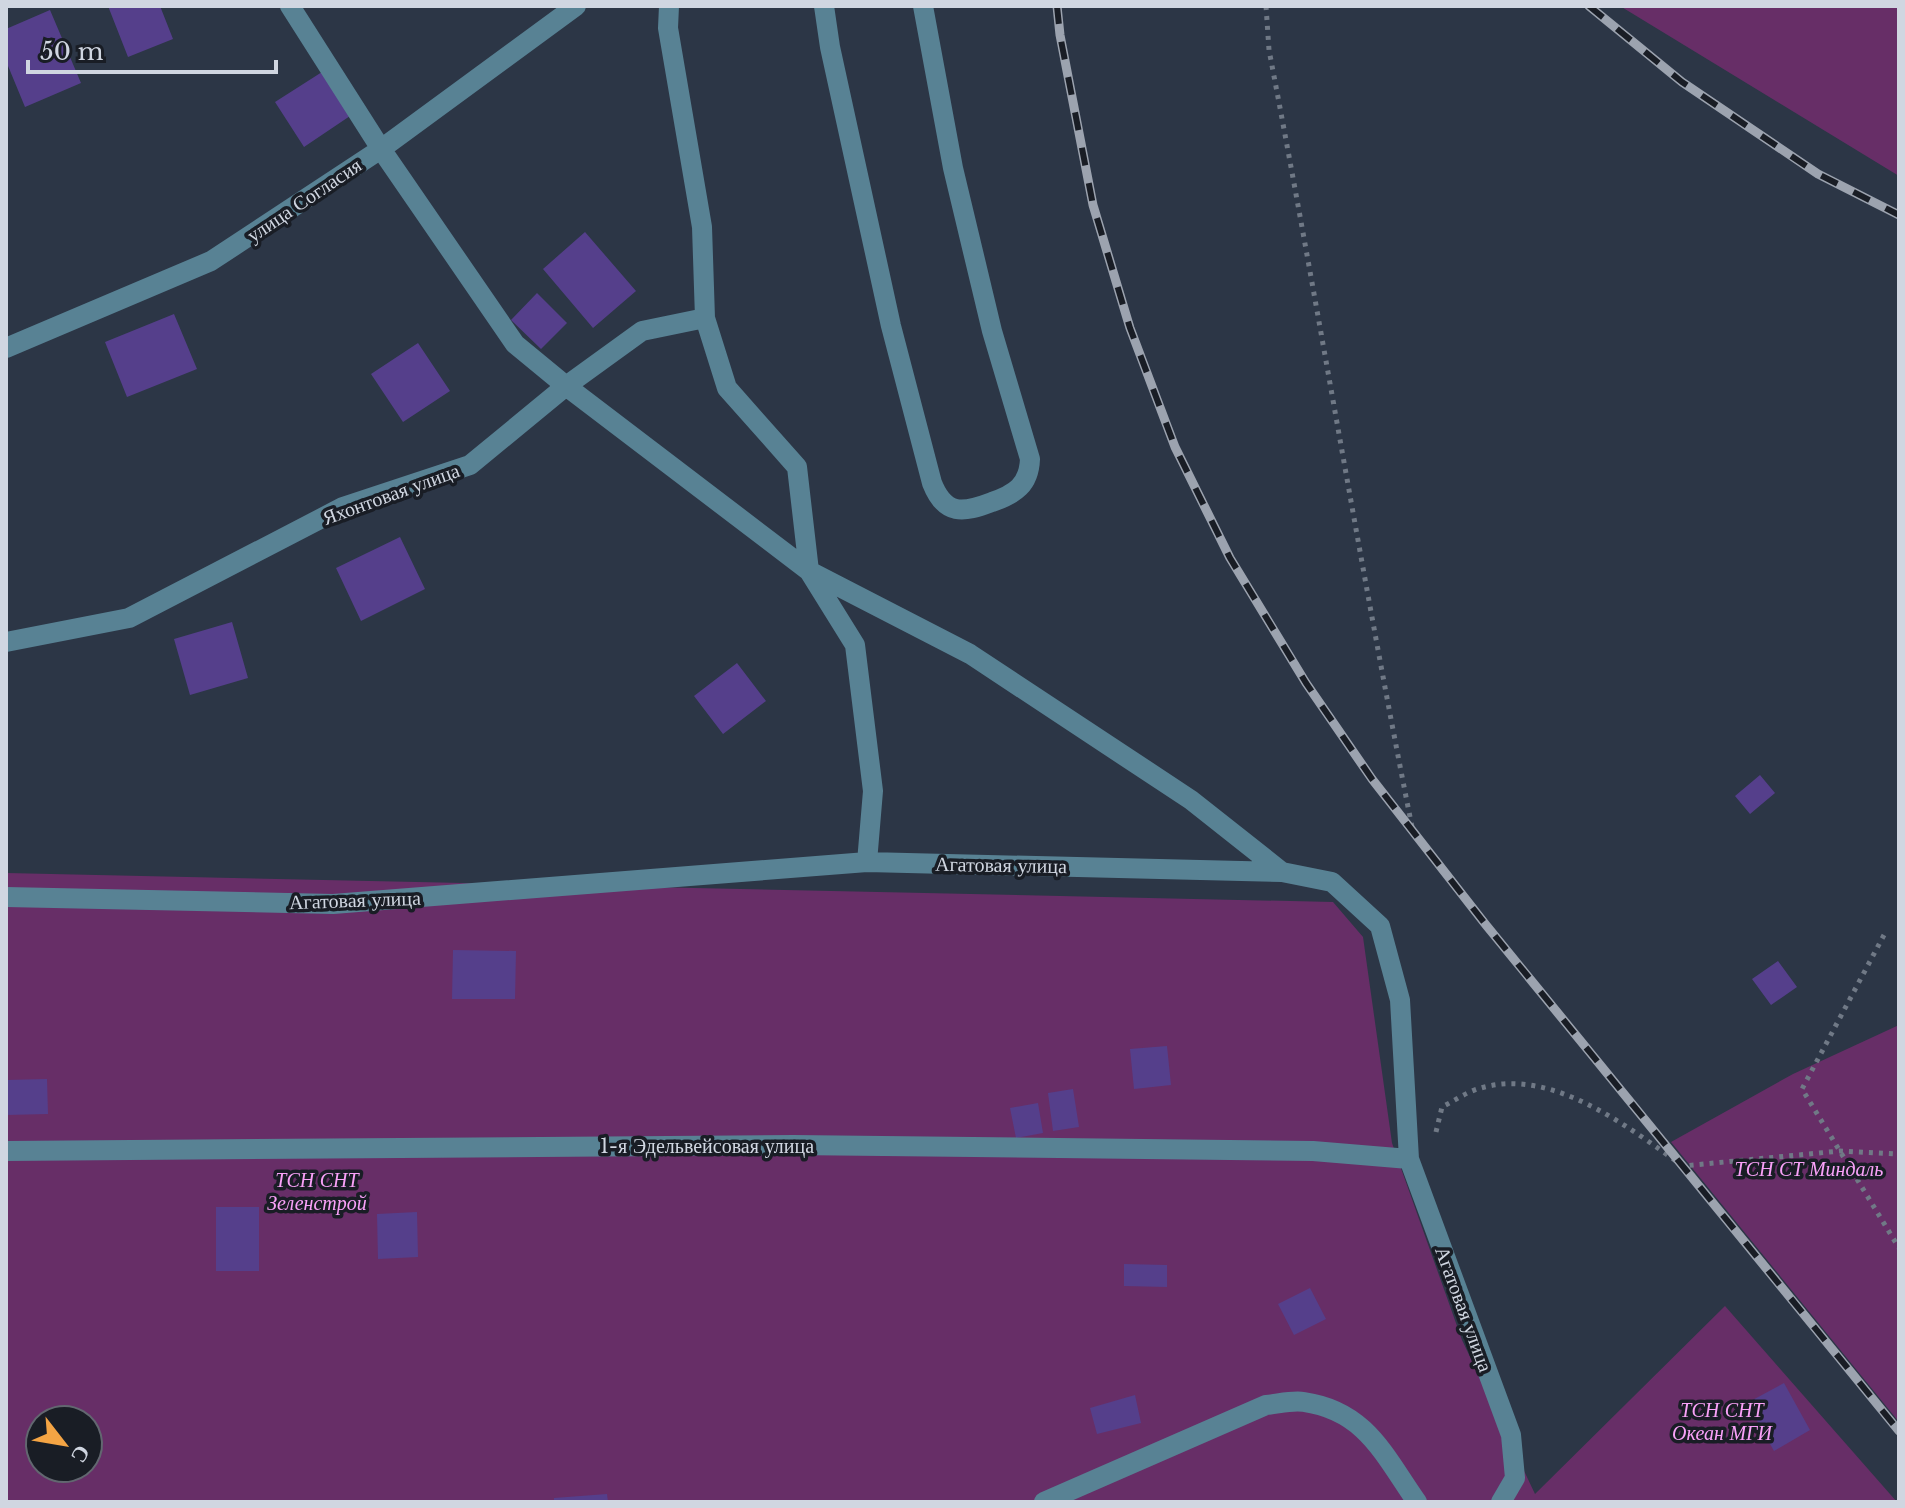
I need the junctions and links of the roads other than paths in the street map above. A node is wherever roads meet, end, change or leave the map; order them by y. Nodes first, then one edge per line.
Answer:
1 (290, 6) edge
2 (576, 6) edge
3 (669, 6) edge
4 (824, 6) edge
5 (923, 6) edge
6 (381, 149) junction
7 (705, 318) junction
8 (6, 348) edge
9 (566, 386) junction
10 (809, 571) junction
11 (6, 642) edge
12 (867, 862) junction
13 (1282, 872) junction
14 (6, 897) edge
15 (6, 1151) edge
16 (1409, 1159) junction
17 (1044, 1502) edge
18 (1417, 1502) edge
19 (1501, 1502) edge

1 - 6 street
2 - 6 street, улица Согласия
3 - 7 street
4 - 5 street
6 - 8 street, улица Согласия
6 - 9 street
7 - 9 street, Яхонтовая улица
7 - 10 street
9 - 10 street
9 - 11 street, Яхонтовая улица
10 - 12 street
10 - 13 street
12 - 13 street, Агатовая улица
12 - 14 street, Агатовая улица
13 - 16 street, Агатовая улица
15 - 16 street, 1-я Эдельвейсовая улица
16 - 19 street, Агатовая улица
17 - 18 street

